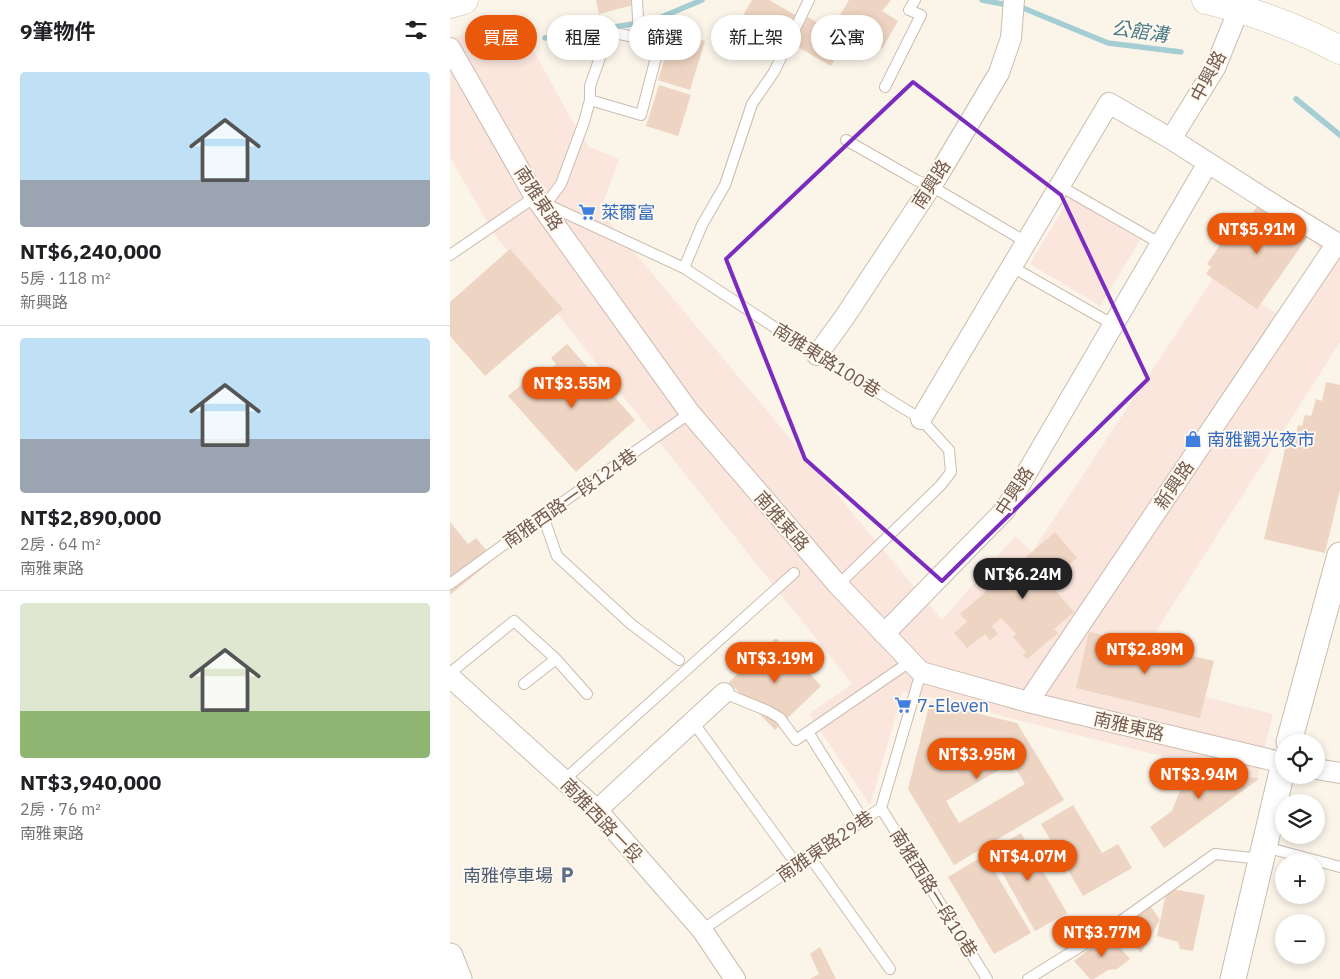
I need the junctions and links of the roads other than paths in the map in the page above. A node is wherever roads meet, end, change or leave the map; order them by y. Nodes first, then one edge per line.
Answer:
1 (464, 0) edge
2 (637, 0) edge
3 (809, 0) edge
4 (1014, 0) edge
5 (1206, 0) edge
6 (914, 3) edge
7 (450, 4) edge
8 (1239, 4) edge
9 (638, 15) edge
10 (629, 36) edge
11 (450, 48) edge
12 (1340, 50) edge
13 (655, 60) edge
14 (884, 87) dead end
15 (590, 100) junction
16 (1171, 139) junction
17 (846, 140) dead end
18 (1208, 163) junction
19 (930, 186) junction
20 (1060, 186) junction
21 (541, 200) junction
22 (1026, 242) junction
23 (1160, 244) junction
24 (1339, 244) edge
25 (450, 254) edge
26 (1012, 267) junction
27 (684, 268) junction
28 (1114, 325) junction
29 (817, 355) junction
30 (690, 413) junction
31 (922, 419) junction
32 (543, 516) junction
33 (1340, 555) edge
34 (794, 573) dead end
35 (450, 584) edge
36 (838, 585) junction
37 (884, 634) junction
38 (556, 659) junction
39 (679, 660) dead end
40 (916, 666) junction
41 (450, 675) edge
42 (524, 684) dead end
43 (724, 693) joint
44 (587, 694) dead end
45 (458, 695) edge
46 (1028, 702) junction
47 (693, 722) junction
48 (808, 732) junction
49 (1291, 734) edge
50 (1275, 761) edge
51 (1325, 770) edge
52 (1340, 773) edge
53 (564, 780) junction
54 (1279, 784) edge
55 (881, 808) junction
56 (597, 810) junction
57 (863, 820) junction
58 (1263, 853) junction
59 (810, 857) junction
60 (797, 865) junction
61 (1340, 866) edge
62 (702, 930) junction
63 (450, 956) edge
64 (890, 969) dead end
65 (459, 979) edge
66 (735, 979) edge
67 (987, 979) edge
68 (1028, 979) edge
69 (1233, 979) edge

1 - 7 main road
2 - 9 lane
3 - 27 lane
4 - 19 street, 南興路
5 - 8 main road
6 - 14 lane
8 - 12 main road
8 - 16 street, 中興路
10 - 15 lane
11 - 21 street, 南雅東路
13 - 15 lane
15 - 21 lane
16 - 18 street
16 - 20 street
17 - 19 lane
18 - 23 street, 中興路
18 - 24 street, 新興路
19 - 22 lane
19 - 29 street, 南興路
20 - 22 street
20 - 23 lane
21 - 25 lane
21 - 27 lane, 南雅東路100巷
21 - 30 street, 南雅東路
22 - 26 street
23 - 28 street, 中興路
24 - 46 street, 新興路
26 - 28 lane
26 - 31 street
27 - 29 lane, 南雅東路100巷
28 - 37 street, 中興路
29 - 31 lane, 南雅東路100巷
30 - 32 lane, 南雅西路一段124巷
30 - 36 street, 南雅東路
31 - 36 lane, 南雅東路100巷
32 - 35 lane, 南雅西路一段124巷
32 - 39 lane
33 - 49 street
34 - 53 lane
36 - 37 street, 南雅東路
37 - 40 street, 南雅東路
38 - 41 lane
38 - 42 lane
38 - 44 lane
40 - 46 street, 南雅東路
40 - 48 lane
40 - 55 lane, 南雅東路29巷
41 - 45 street, 南雅西路一段
43 - 47 street
43 - 48 lane
45 - 53 street, 南雅西路一段
46 - 50 street, 南雅東路
47 - 56 street
47 - 60 lane
48 - 57 lane
51 - 52 street
53 - 56 street, 南雅西路一段
54 - 58 street
55 - 57 lane, 南雅東路29巷
55 - 67 lane, 南雅西路一段10巷
56 - 62 street, 南雅西路一段
57 - 59 lane, 南雅東路29巷
58 - 61 lane
58 - 68 lane
58 - 69 street
59 - 60 lane, 南雅東路29巷
59 - 64 lane
60 - 62 lane, 南雅東路29巷
62 - 66 street, 南雅西路一段
63 - 65 street

